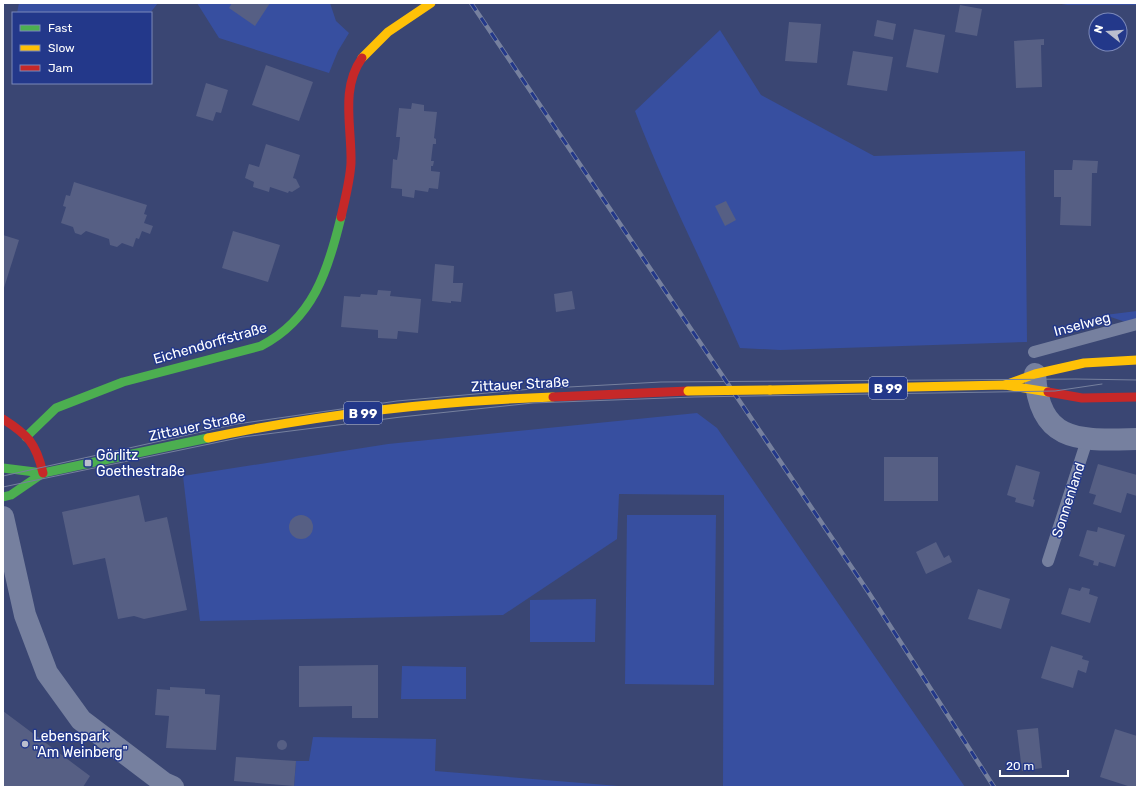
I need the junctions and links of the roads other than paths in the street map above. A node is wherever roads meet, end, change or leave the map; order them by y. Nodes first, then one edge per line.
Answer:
1 (431, 3) edge
2 (1137, 324) edge
3 (1137, 360) edge
4 (1035, 372) junction
5 (1006, 385) junction
6 (1137, 398) edge
7 (3, 419) edge
8 (26, 437) junction
9 (1137, 439) edge
10 (1087, 440) junction
11 (3, 468) edge
12 (43, 473) junction
13 (3, 497) edge
14 (3, 517) edge
15 (1048, 560) dead end
16 (173, 787) edge

1 - 8 main road, Eichendorffstraße
2 - 4 lane, Inselweg
3 - 4 main road, Zittauer Straße / B 99
4 - 5 main road, Zittauer Straße / B 99
4 - 5 main road, Zittauer Straße / B 99
4 - 6 main road, Zittauer Straße / B 99
4 - 10 street
5 - 12 main road, Zittauer Straße / B 99, bridge
7 - 8 main road
8 - 12 main road
9 - 10 street
10 - 15 lane, Sonnenland
11 - 12 main road, Zittauer Straße / B 99
12 - 13 main road, Zittauer Straße / B 99
14 - 16 street

